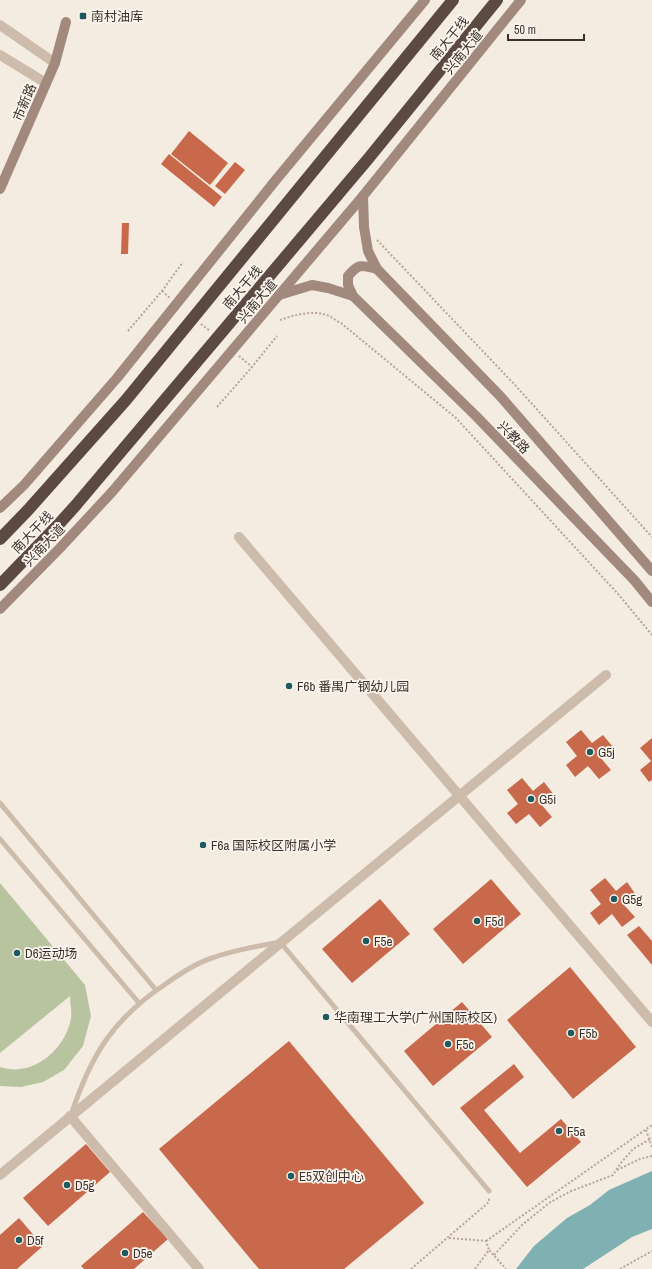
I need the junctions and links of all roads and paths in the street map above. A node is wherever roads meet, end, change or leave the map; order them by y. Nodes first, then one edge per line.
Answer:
1 (425, 0) edge
2 (453, 0) edge
3 (497, 0) edge
4 (522, 0) edge
5 (66, 22) dead end
6 (0, 25) edge
7 (0, 55) edge
8 (54, 63) junction
9 (46, 83) junction
10 (0, 189) edge
11 (363, 196) junction
12 (364, 227) junction
13 (183, 262) dead end
14 (377, 269) junction
15 (162, 291) junction
16 (279, 295) junction
17 (353, 296) junction
18 (174, 301) dead end
19 (280, 320) dead end
20 (198, 321) dead end
21 (128, 331) dead end
22 (210, 331) dead end
23 (277, 336) dead end
24 (234, 351) dead end
25 (252, 366) junction
26 (217, 407) dead end
27 (0, 508) edge
28 (28, 510) junction
29 (0, 532) edge
30 (239, 537) dead end
31 (652, 537) edge
32 (0, 538) edge
33 (652, 571) edge
34 (0, 585) edge
35 (652, 602) edge
36 (0, 609) edge
37 (652, 636) edge
38 (606, 676) dead end
39 (460, 796) junction
40 (0, 803) edge
41 (0, 839) edge
42 (280, 942) junction
43 (156, 990) junction
44 (139, 1003) junction
45 (652, 1022) edge
46 (70, 1116) junction
47 (652, 1125) edge
48 (646, 1130) junction
49 (651, 1139) edge
50 (652, 1147) edge
51 (652, 1156) edge
52 (616, 1171) junction
53 (0, 1175) edge
54 (489, 1191) joint
55 (449, 1238) junction
56 (486, 1241) junction
57 (489, 1250) junction
58 (652, 1252) edge
59 (494, 1255) junction
60 (199, 1269) edge
61 (411, 1269) edge
62 (475, 1269) edge
63 (506, 1269) edge
64 (620, 1269) edge

1 - 27 main road
2 - 28 highway, 南大干线
3 - 34 highway, 南大干线
4 - 11 main road, 兴南大道
5 - 8 main road, 市新路
6 - 8 street
7 - 9 street
8 - 9 main road, 市新路
9 - 10 main road, 市新路
11 - 12 main road, 兴教路
11 - 16 main road, 兴南大道
12 - 14 main road, 兴教路
12 - 31 path
13 - 15 path
14 - 17 main road
14 - 33 main road, 兴教路
15 - 18 path
15 - 21 path
16 - 17 main road
16 - 36 main road, 兴南大道
17 - 35 main road, 兴教路
19 - 37 path
20 - 22 path
23 - 25 path
24 - 25 path
25 - 26 path
28 - 29 highway
28 - 32 highway, 南大干线
30 - 39 street
38 - 39 street
39 - 42 street
39 - 45 street
40 - 43 lane
41 - 44 lane
42 - 43 lane
42 - 46 street
42 - 54 lane
43 - 44 lane
44 - 46 lane
46 - 53 street
46 - 60 street
47 - 48 path
48 - 49 path
48 - 56 path
49 - 50 path
49 - 52 path
51 - 52 path
52 - 59 path
54 - 55 path
55 - 56 path
55 - 61 path
56 - 57 path
57 - 59 path
57 - 62 path
58 - 64 path
59 - 63 path

